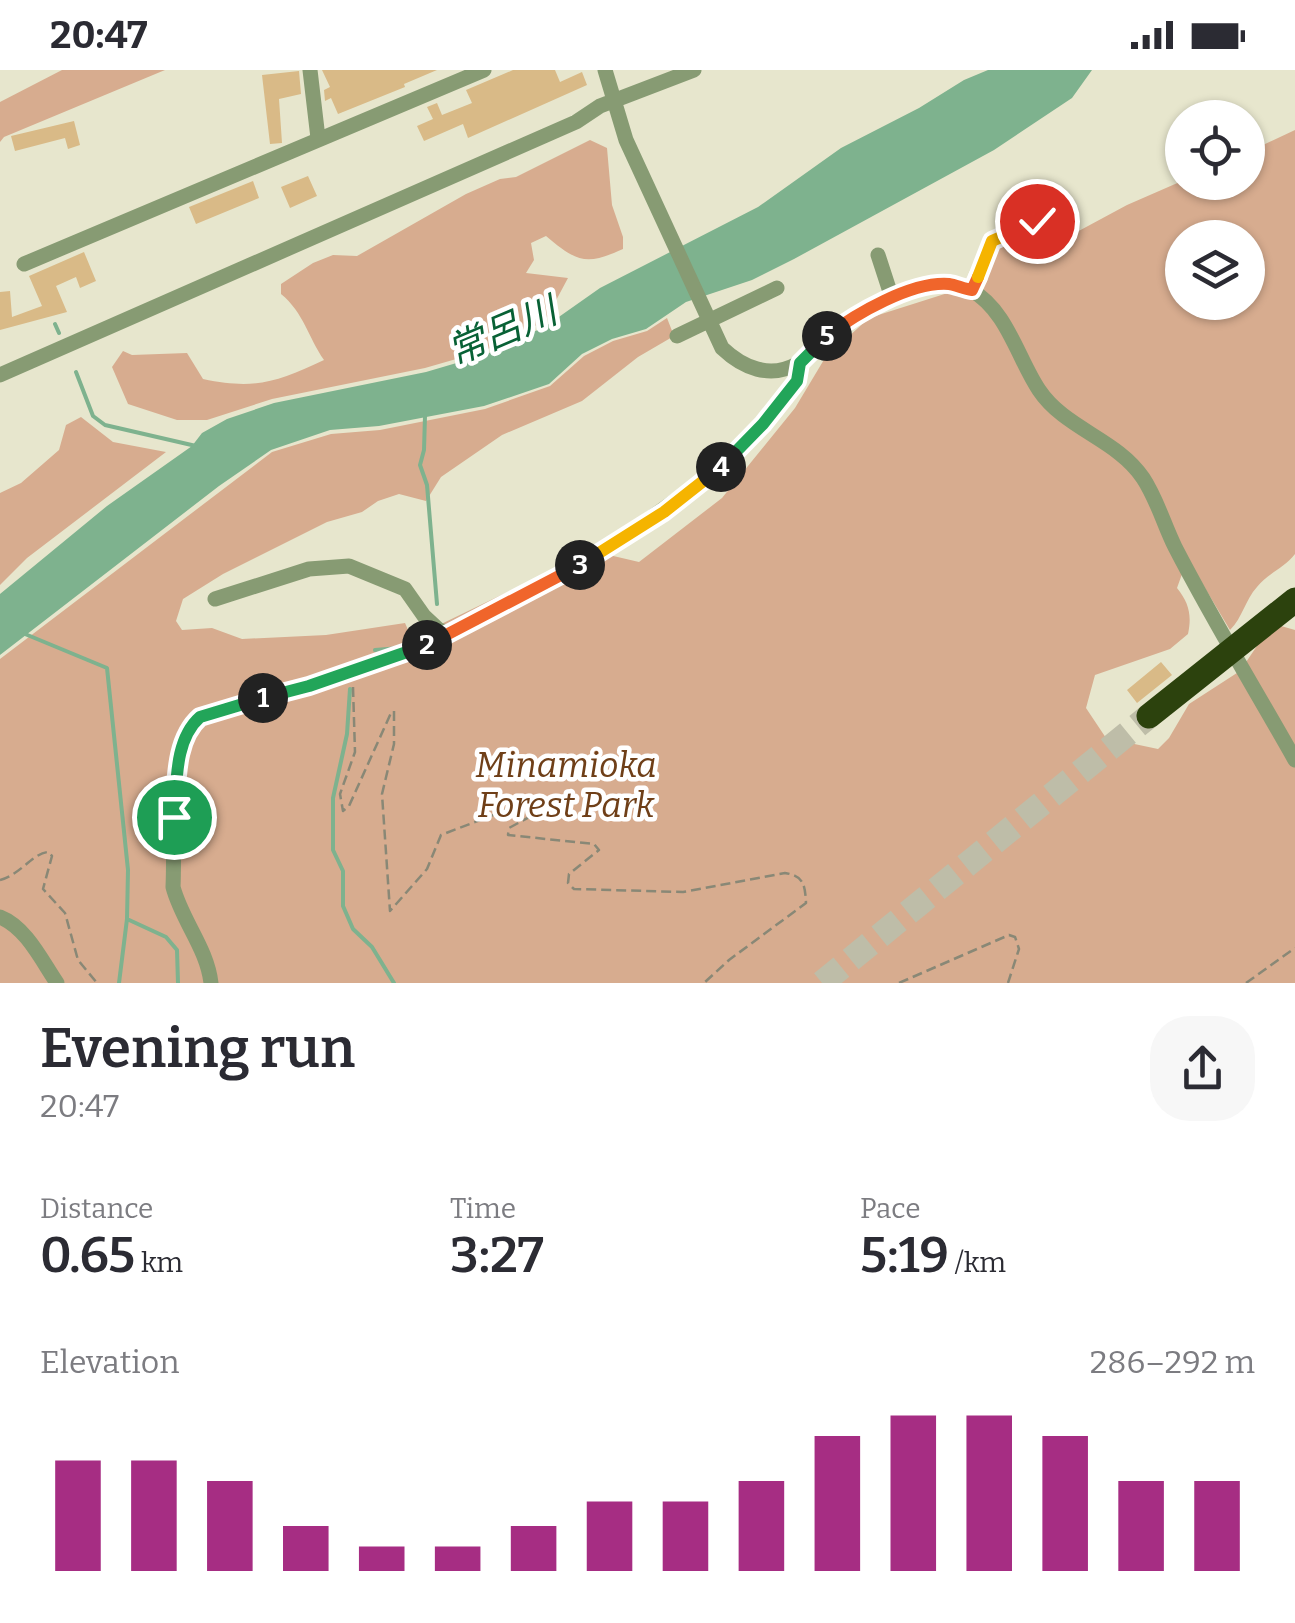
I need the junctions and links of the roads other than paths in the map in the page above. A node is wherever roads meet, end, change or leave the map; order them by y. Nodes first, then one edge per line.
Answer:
1 (310, 70) edge
2 (484, 70) edge
3 (605, 70) edge
4 (694, 70) edge
5 (612, 101) junction
6 (318, 138) junction
7 (1037, 221) dead end
8 (878, 256) dead end
9 (24, 264) dead end
10 (778, 288) dead end
11 (972, 290) junction
12 (892, 298) junction
13 (706, 320) junction
14 (678, 336) dead end
15 (800, 363) junction
16 (0, 375) edge
17 (215, 599) dead end
18 (1292, 602) edge
19 (449, 633) junction
20 (1149, 716) tunnel mouth
21 (1295, 760) edge
22 (0, 918) edge
23 (57, 983) edge
24 (210, 983) edge

1 - 6 street
2 - 6 street
3 - 5 street
4 - 5 street
5 - 13 street
5 - 16 street
6 - 9 street
7 - 11 street
8 - 12 street
10 - 13 street
11 - 12 street
11 - 21 street
12 - 15 street
13 - 14 street
13 - 15 street
15 - 19 street
17 - 19 street
18 - 20 highway
19 - 24 street
22 - 23 street

